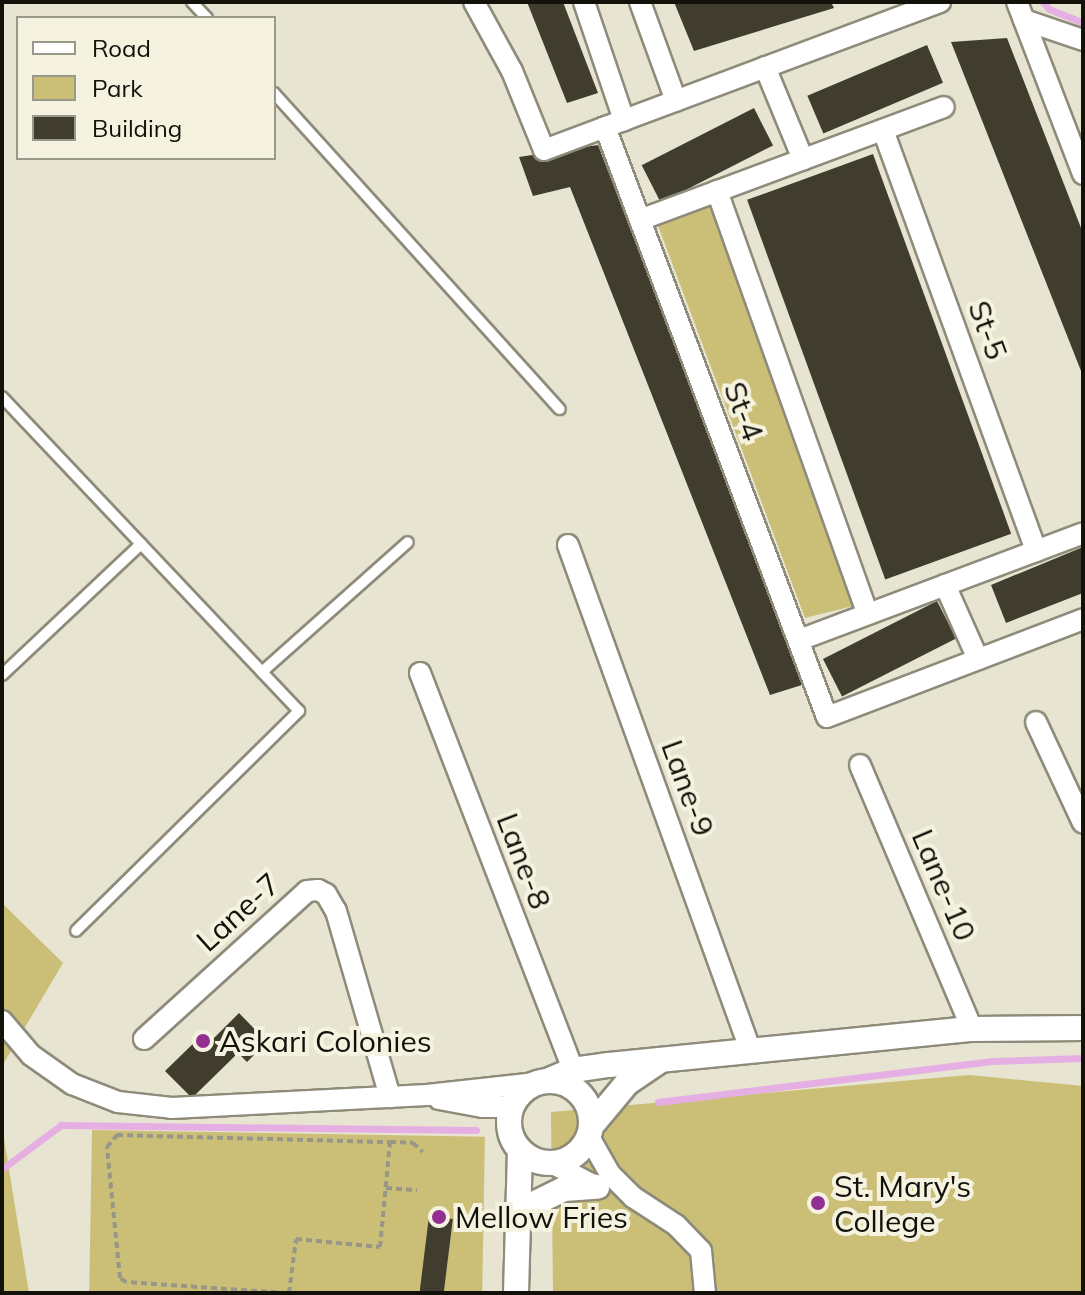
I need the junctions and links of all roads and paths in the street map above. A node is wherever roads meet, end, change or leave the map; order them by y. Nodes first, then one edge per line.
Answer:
1 (474, 2) edge
2 (584, 2) edge
3 (640, 2) edge
4 (940, 2) edge
5 (1020, 11) edge
6 (1083, 40) edge
7 (765, 67) junction
8 (276, 95) edge
9 (676, 101) junction
10 (944, 107) dead end
11 (615, 123) junction
12 (883, 130) junction
13 (803, 159) junction
14 (1083, 174) edge
15 (717, 191) junction
16 (640, 220) junction
17 (2, 397) edge
18 (560, 409) dead end
19 (1083, 533) edge
20 (408, 542) dead end
21 (141, 544) junction
22 (568, 545) dead end
23 (1036, 551) junction
24 (945, 585) junction
25 (868, 614) junction
26 (1083, 619) edge
27 (799, 640) junction
28 (978, 659) junction
29 (262, 672) junction
30 (420, 673) dead end
31 (2, 675) edge
32 (1036, 722) dead end
33 (860, 765) dead end
34 (1082, 818) edge
35 (76, 931) dead end
36 (2, 1021) edge
37 (1083, 1028) edge
38 (972, 1029) junction
39 (144, 1039) dead end
40 (751, 1052) junction
41 (657, 1063) junction
42 (573, 1070) junction
43 (541, 1082) junction
44 (427, 1095) junction
45 (390, 1097) junction
46 (511, 1107) junction
47 (590, 1131) junction
48 (390, 1142) junction
49 (520, 1151) junction
50 (423, 1152) dead end
51 (553, 1164) junction
52 (596, 1187) junction
53 (386, 1188) junction
54 (417, 1190) dead end
55 (633, 1197) junction
56 (519, 1211) junction
57 (288, 1293) edge
58 (516, 1293) edge
59 (705, 1293) edge

1 - 11 street
2 - 11 street, St-4
3 - 9 street
4 - 7 street
5 - 6 street
5 - 14 street
7 - 9 street
7 - 13 street
8 - 18 lane
9 - 11 street
10 - 12 street
11 - 16 street, St-4
12 - 13 street
12 - 23 street, St-5
13 - 15 street
15 - 16 street
15 - 25 street
16 - 27 street, St-4
17 - 21 lane
19 - 23 street
20 - 29 lane
21 - 29 lane
21 - 31 lane
22 - 40 street, Lane-9
23 - 24 street
24 - 25 street
24 - 28 street
25 - 27 street
26 - 28 street
27 - 28 street, St-4
29 - 35 lane
30 - 42 street, Lane-8
32 - 34 street
33 - 38 street, Lane-10
36 - 45 street
37 - 38 street
38 - 40 street
39 - 45 street, Lane-7
40 - 41 street
41 - 42 street
41 - 47 street
42 - 43 street
43 - 44 street
43 - 46 street
43 - 47 street
44 - 45 street
44 - 46 street
46 - 49 street
47 - 51 street
47 - 55 street
48 - 50 path
48 - 53 path
48 - 57 path
49 - 51 street
49 - 56 street
51 - 52 street
52 - 55 street
52 - 56 street
53 - 54 path
53 - 57 path
55 - 59 street
56 - 58 street

